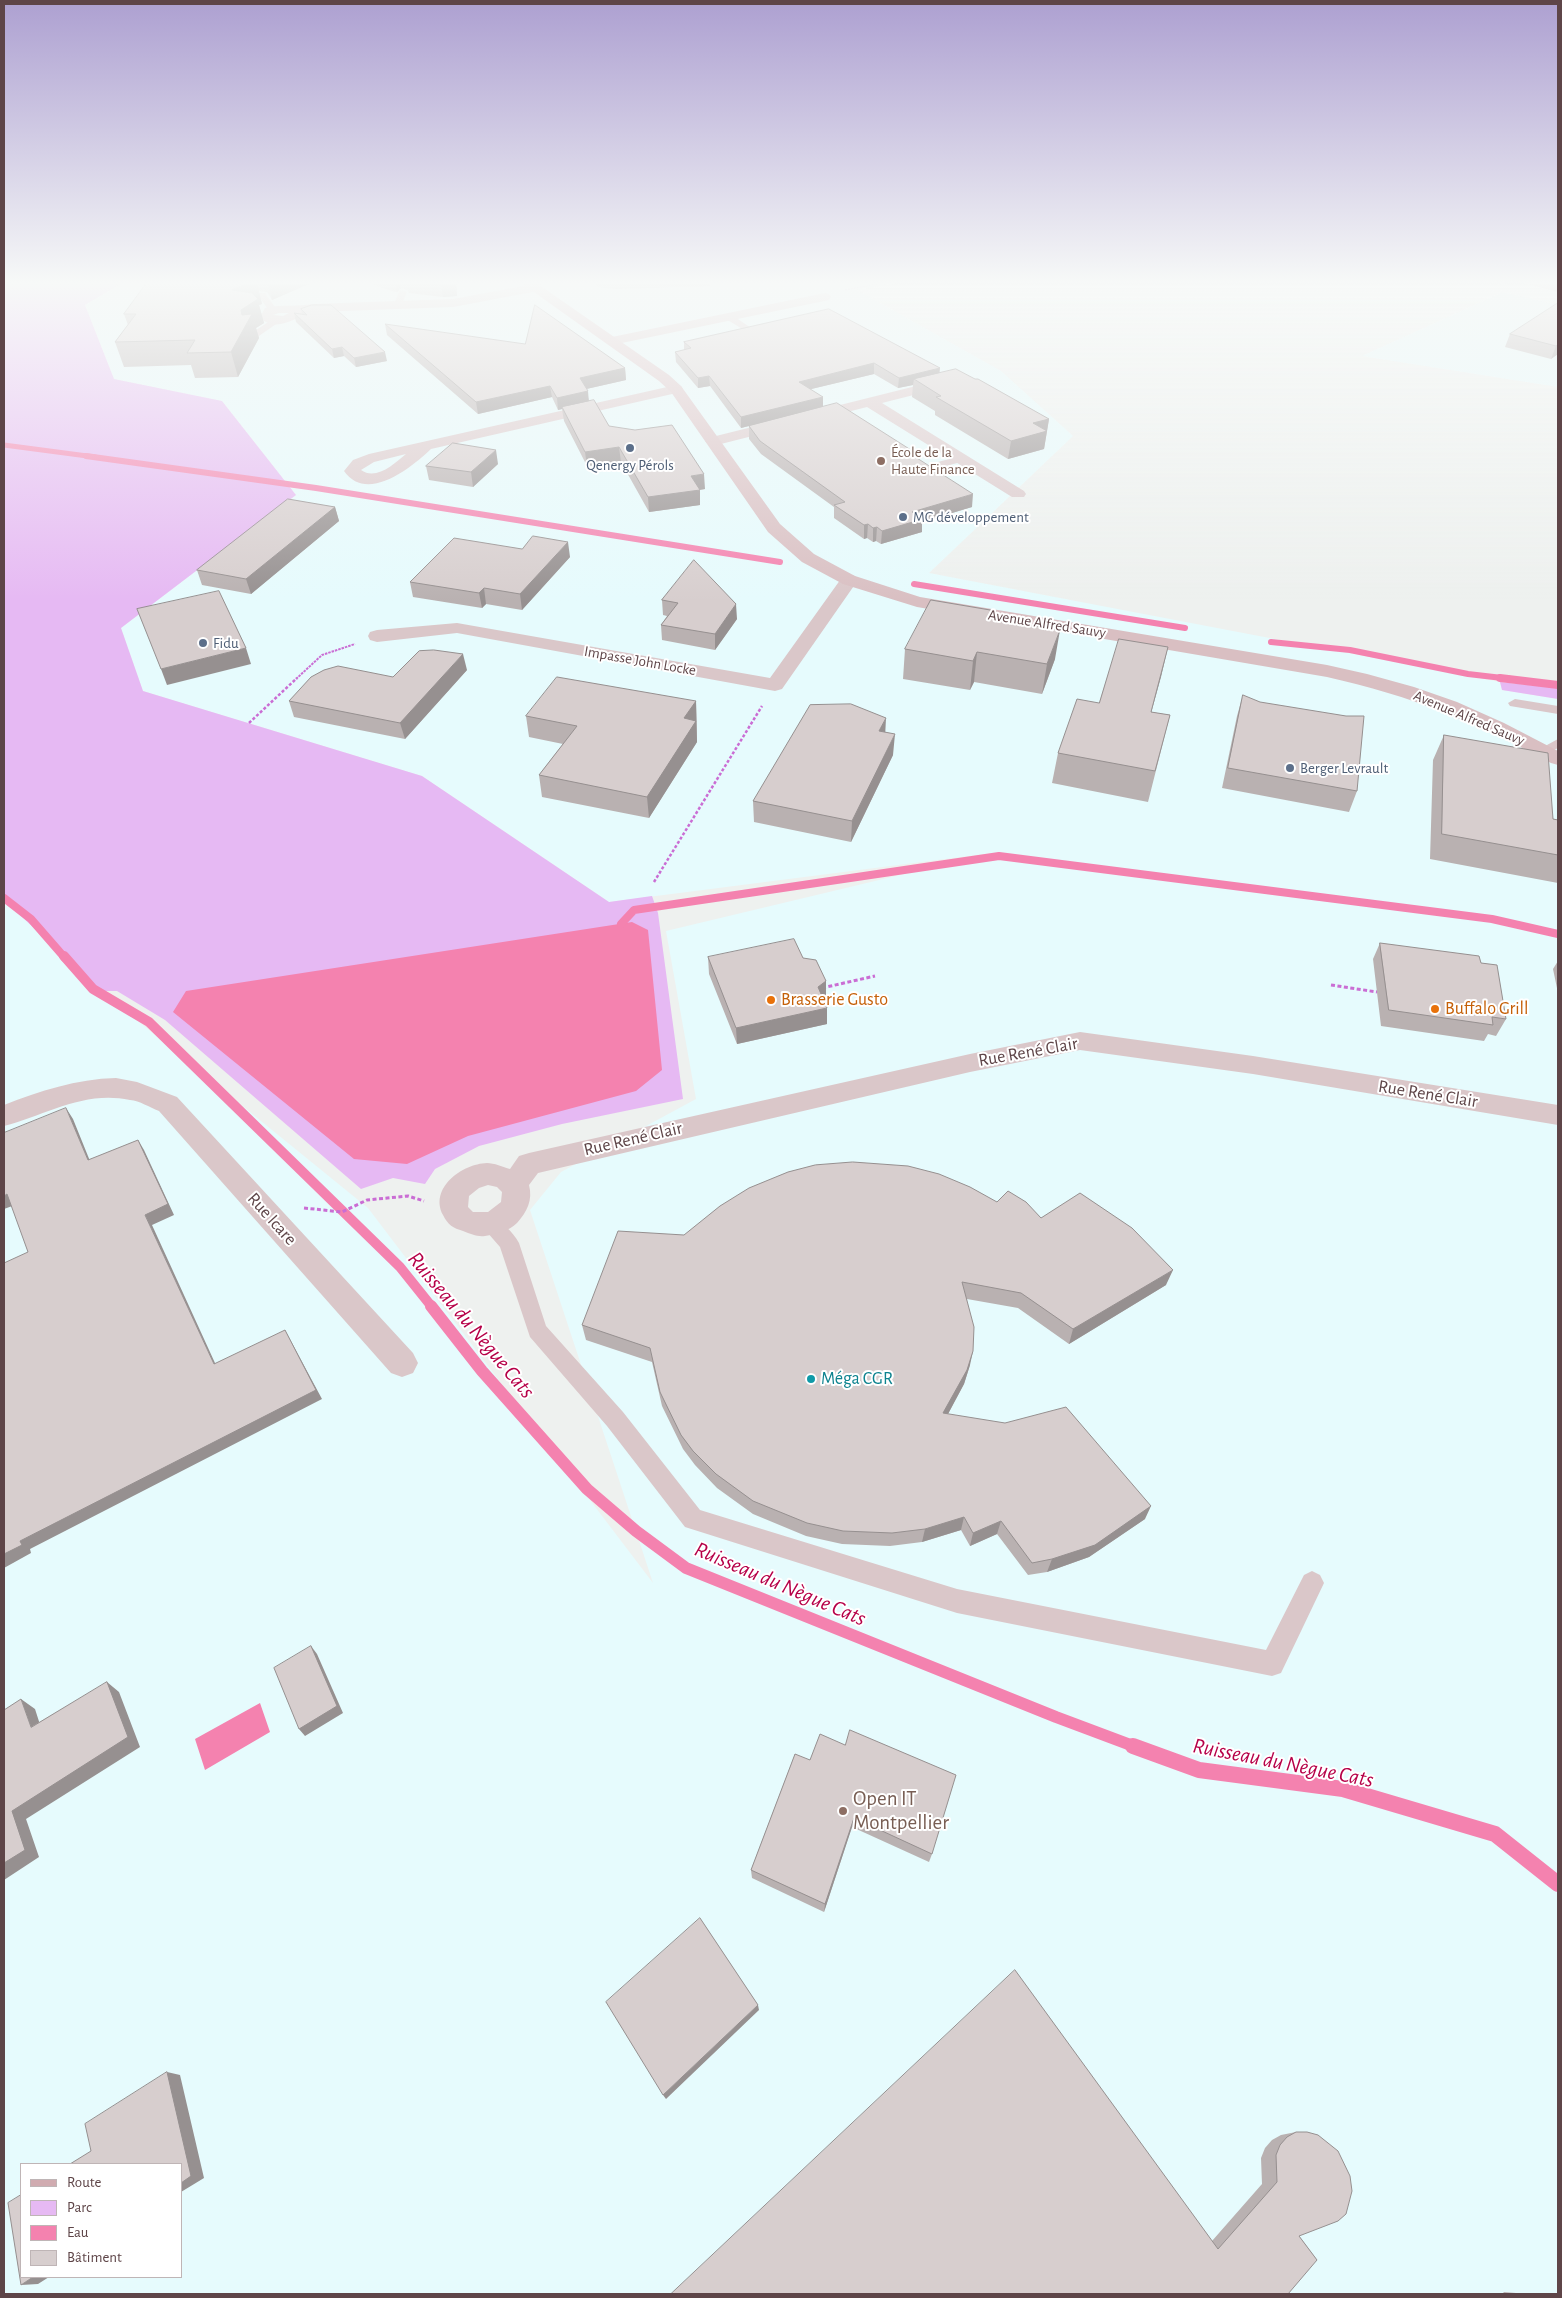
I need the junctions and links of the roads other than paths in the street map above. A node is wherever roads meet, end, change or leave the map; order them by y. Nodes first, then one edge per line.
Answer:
1 (929, 387) edge
2 (676, 389) joint
3 (870, 402) junction
4 (714, 440) junction
5 (425, 446) dead end
6 (961, 459) junction
7 (938, 464) dead end
8 (1018, 494) dead end
9 (849, 580) junction
10 (377, 636) road end
11 (1515, 703) dead end
12 (1558, 710) edge
13 (1553, 751) edge
14 (1558, 1115) edge
15 (4, 1116) edge
16 (514, 1184) junction
17 (490, 1224) junction
18 (402, 1363) dead end
19 (1312, 1583) dead end

1 - 3 street
2 - 4 street, Avenue Alfred Sauvy
2 - 5 street
3 - 4 street
3 - 6 street
4 - 9 street, Avenue Alfred Sauvy
6 - 7 lane
6 - 8 street
9 - 10 street, Impasse John Locke
9 - 13 street, Avenue Alfred Sauvy
11 - 12 lane
14 - 16 street, Rue René Clair
15 - 18 street, Rue Icare
16 - 17 street
16 - 17 street
17 - 19 lane

